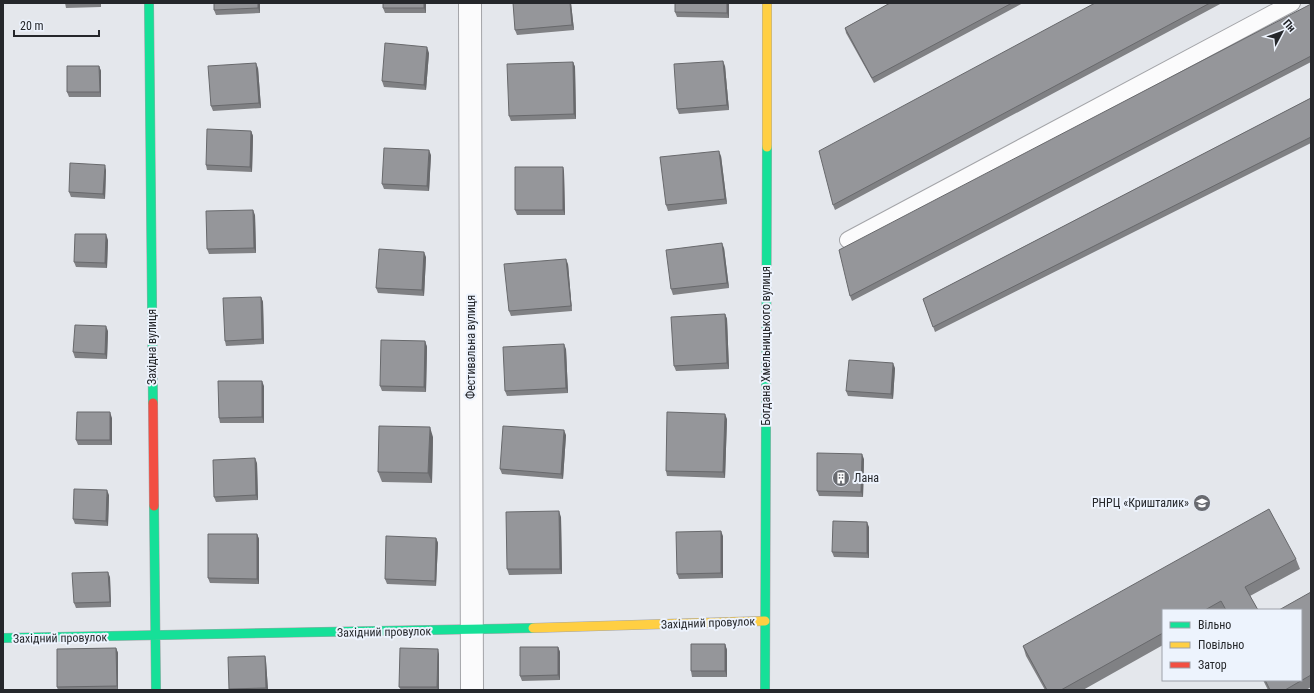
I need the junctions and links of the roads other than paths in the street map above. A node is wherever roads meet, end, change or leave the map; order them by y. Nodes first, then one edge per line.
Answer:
1 (150, 3) edge
2 (470, 3) edge
3 (767, 3) edge
4 (1292, 3) edge
5 (848, 240) dead end
6 (765, 621) junction
7 (472, 630) junction
8 (155, 636) junction
9 (3, 638) edge
10 (156, 690) edge
11 (472, 690) edge
12 (765, 690) edge

1 - 8 street, Західна вулиця
2 - 7 street, Фестивальна вулиця
3 - 6 street, Богдана Хмельницького вулиця
4 - 5 lane
6 - 7 street, Західний провулок
6 - 12 street, Богдана Хмельницького вулиця
7 - 8 street, Західний провулок
7 - 11 street, Фестивальна вулиця
8 - 9 street, Західний провулок
8 - 10 street, Західна вулиця

